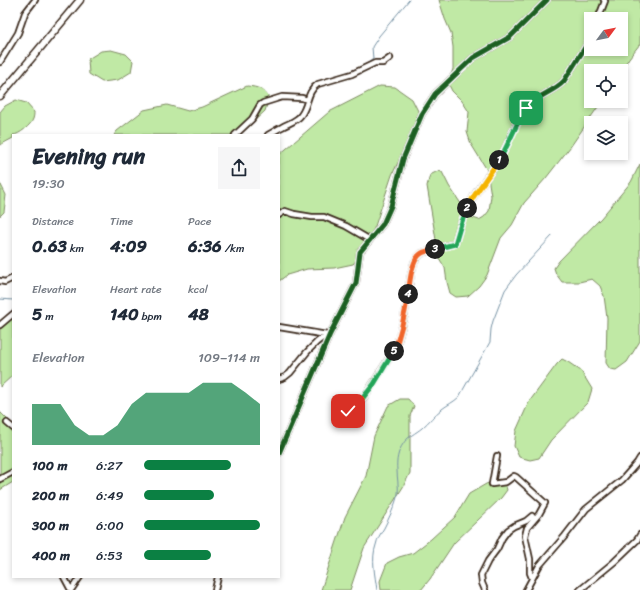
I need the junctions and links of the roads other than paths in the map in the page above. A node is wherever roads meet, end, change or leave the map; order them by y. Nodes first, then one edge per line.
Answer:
1 (35, 0) edge
2 (80, 0) edge
3 (547, 0) edge
4 (604, 0) edge
5 (601, 12) edge
6 (584, 49) edge
7 (390, 58) dead end
8 (0, 62) edge
9 (0, 96) edge
10 (305, 99) junction
11 (236, 134) edge
12 (270, 134) edge
13 (280, 214) edge
14 (370, 240) junction
15 (12, 278) edge
16 (0, 281) edge
17 (12, 315) edge
18 (0, 325) edge
19 (280, 327) edge
20 (328, 335) junction
21 (280, 379) edge
22 (342, 411) dead end
23 (7, 423) dead end
24 (12, 427) edge
25 (280, 451) edge
26 (497, 456) dead end
27 (640, 458) edge
28 (12, 473) edge
29 (0, 480) edge
30 (541, 509) junction
31 (640, 535) edge
32 (65, 578) edge
33 (79, 578) edge
34 (218, 578) edge
35 (532, 578) junction
36 (71, 590) edge
37 (216, 590) edge
38 (485, 590) edge
39 (526, 590) edge
40 (580, 590) edge

1 - 8 street
2 - 9 main road
3 - 14 street
4 - 5 street
6 - 22 street
7 - 10 street
10 - 11 street
10 - 12 street
13 - 14 street
14 - 20 street
15 - 16 street
17 - 18 street
19 - 20 street
20 - 21 street
20 - 25 street
23 - 24 street
26 - 30 street
27 - 35 street
28 - 29 street
30 - 35 street
30 - 38 street
31 - 40 street
32 - 36 street
33 - 36 street
34 - 37 street
35 - 39 street

